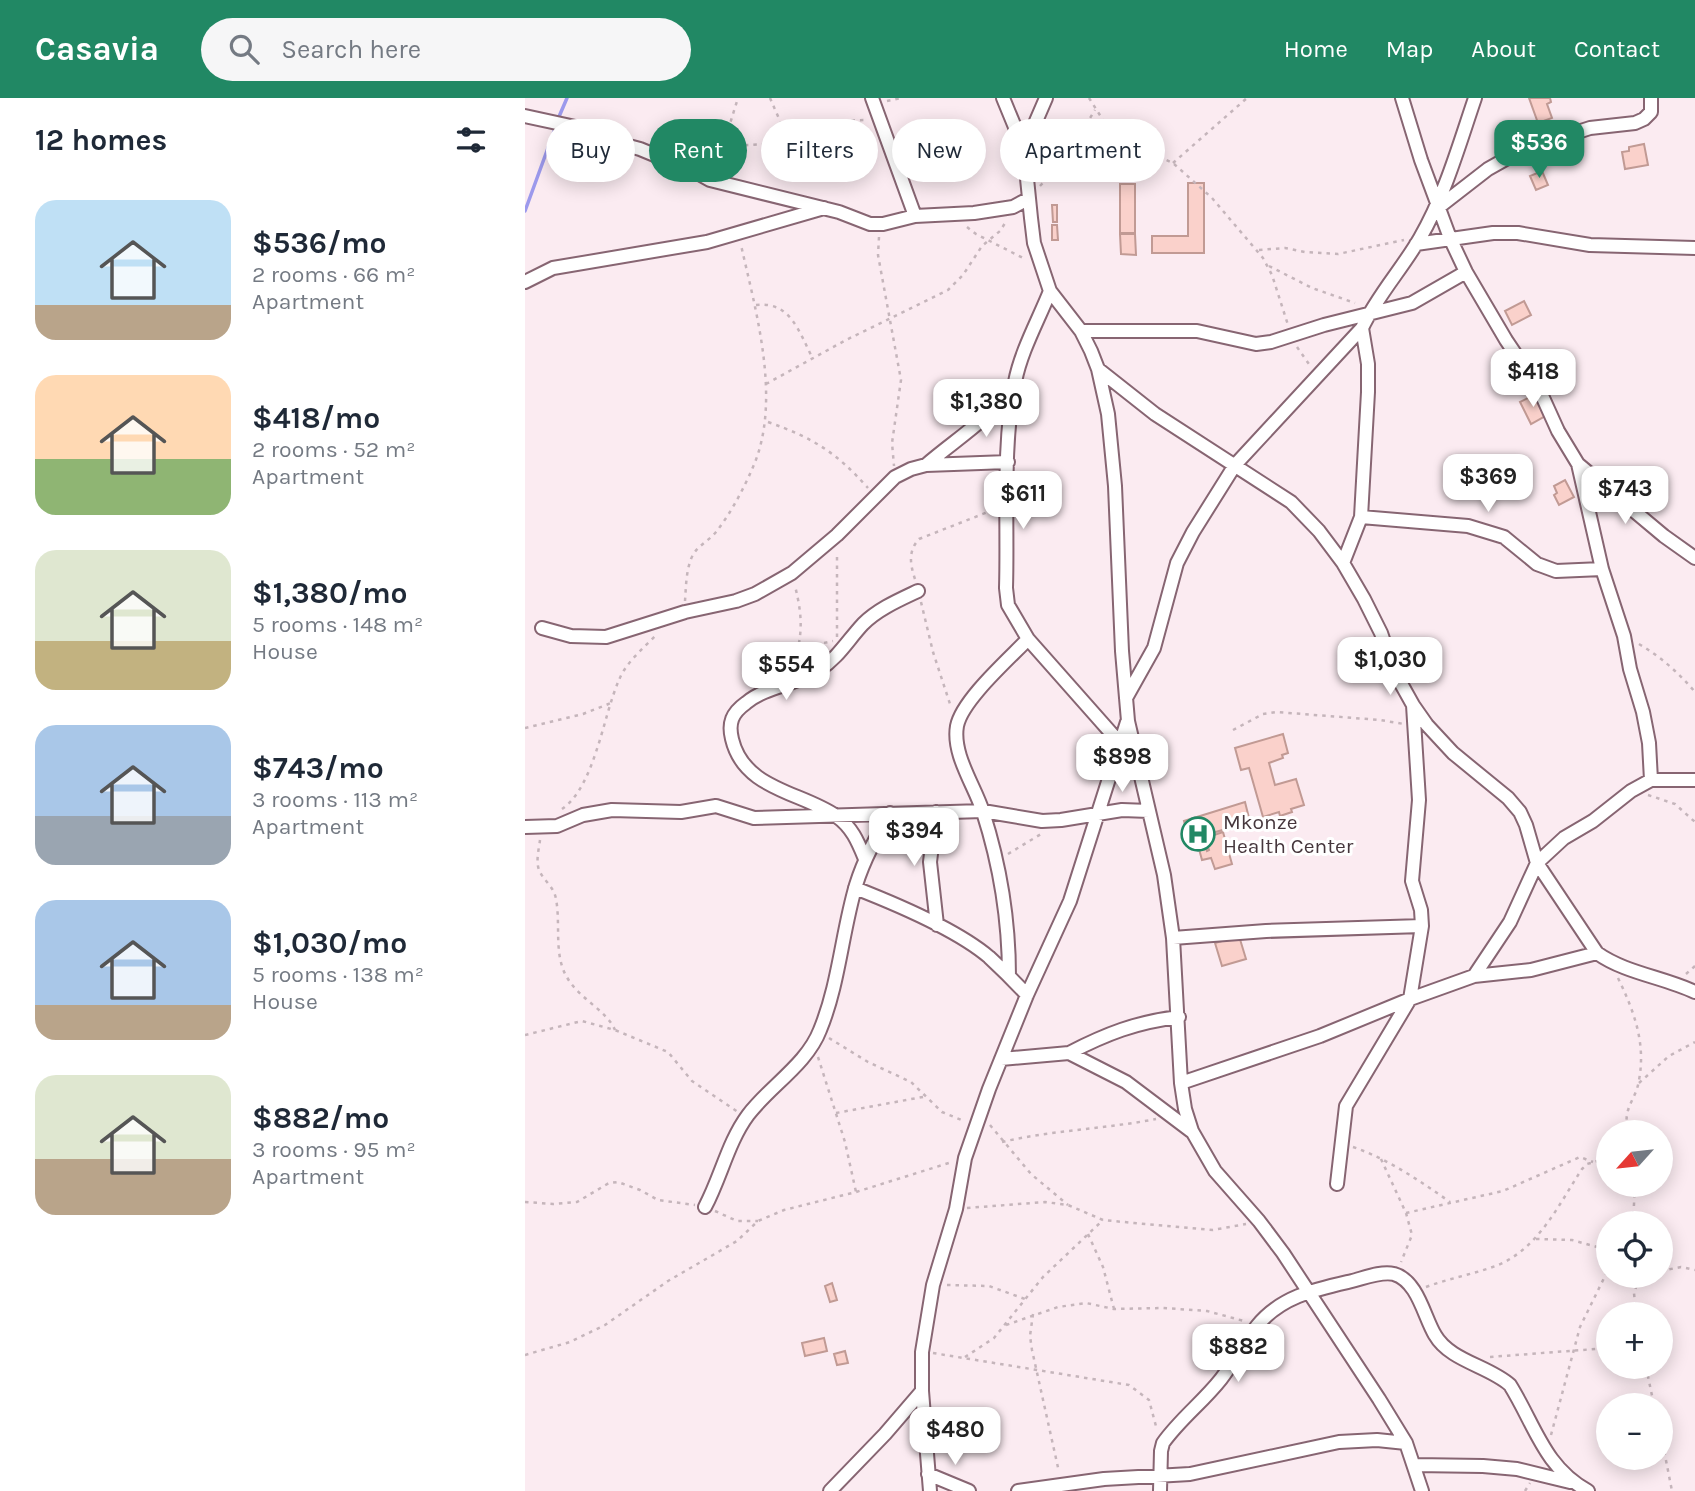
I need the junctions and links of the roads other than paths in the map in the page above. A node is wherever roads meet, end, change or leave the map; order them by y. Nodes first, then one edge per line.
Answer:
1 (872, 98) edge
2 (1003, 98) edge
3 (1046, 98) edge
4 (1402, 98) edge
5 (1475, 98) edge
6 (1651, 98) edge
7 (525, 116) edge
8 (1012, 119) edge
9 (1037, 119) edge
10 (1027, 182) edge
11 (1028, 199) junction
12 (1439, 204) junction
13 (824, 208) junction
14 (915, 216) junction
15 (1450, 238) junction
16 (1418, 240) junction
17 (1695, 248) edge
18 (1466, 272) junction
19 (525, 282) edge
20 (1050, 291) junction
21 (1370, 312) junction
22 (1362, 328) junction
23 (1081, 331) junction
24 (1098, 369) junction
25 (1014, 384) junction
26 (1008, 462) junction
27 (1578, 464) junction
28 (926, 465) junction
29 (1235, 465) junction
30 (1361, 517) junction
31 (1695, 558) edge
32 (1343, 563) junction
33 (1602, 569) junction
34 (918, 591) road end
35 (542, 628) dead end
36 (1028, 639) junction
37 (1126, 698) junction
38 (1413, 705) junction
39 (1128, 721) junction
40 (1120, 743) junction
41 (1651, 780) junction
42 (1695, 780) edge
43 (936, 811) junction
44 (983, 811) junction
45 (1149, 811) junction
46 (890, 813) junction
47 (835, 814) junction
48 (1097, 814) junction
49 (525, 827) edge
50 (865, 859) junction
51 (1537, 863) junction
52 (855, 888) junction
53 (937, 925) junction
54 (1422, 926) junction
55 (1173, 937) junction
56 (1597, 953) junction
57 (1009, 976) junction
58 (1474, 976) junction
59 (1695, 992) edge
60 (1027, 995) junction
61 (1410, 999) junction
62 (1178, 1017) junction
63 (1069, 1053) junction
64 (1001, 1059) junction
65 (1181, 1083) junction
66 (1192, 1131) junction
67 (1337, 1184) dead end
68 (705, 1207) road end
69 (1308, 1291) junction
70 (922, 1391) junction
71 (1406, 1443) junction
72 (1415, 1465) junction
73 (928, 1474) junction
74 (1161, 1474) junction
75 (1573, 1483) junction
76 (830, 1491) edge
77 (930, 1491) edge
78 (969, 1491) edge
79 (1018, 1491) edge
80 (1160, 1491) edge
81 (1422, 1491) edge
82 (1587, 1491) edge

1 - 14 street
2 - 8 street
3 - 9 street
4 - 12 street
5 - 12 street
6 - 12 street
7 - 13 street
10 - 11 street
11 - 14 street
11 - 20 street
12 - 15 street
12 - 16 street
13 - 14 street
13 - 19 street
15 - 16 street
15 - 17 street
15 - 18 street
16 - 21 street
18 - 21 street
18 - 27 street
20 - 23 street
20 - 25 street
21 - 22 street
21 - 23 street
22 - 29 street
22 - 30 street
23 - 24 street
24 - 29 street
24 - 37 street
25 - 26 street
25 - 28 street
26 - 28 street
26 - 36 street
27 - 31 street
27 - 33 street
28 - 35 street
29 - 32 street
29 - 37 street
30 - 32 street
30 - 33 street
32 - 38 street
33 - 41 street
34 - 47 street
36 - 40 street
36 - 44 street
37 - 39 street
38 - 51 street
38 - 54 street
39 - 40 street
39 - 45 street
40 - 48 street
41 - 42 street
41 - 51 street
43 - 44 street
43 - 46 street
43 - 53 street
44 - 48 street
44 - 57 street
45 - 48 street
45 - 55 street
46 - 47 street
46 - 50 street
47 - 49 street
47 - 50 street
48 - 60 street
50 - 52 street
51 - 56 street
51 - 58 street
52 - 53 street
52 - 68 street
53 - 57 street
54 - 55 street
54 - 61 street
55 - 62 street
56 - 58 street
56 - 59 street
57 - 60 street
58 - 61 street
60 - 64 street
61 - 65 street
61 - 67 street
62 - 63 street
62 - 65 street
63 - 64 street
63 - 66 street
64 - 70 street
65 - 66 street
66 - 69 street
69 - 71 street
69 - 74 street
69 - 75 street
70 - 73 street
70 - 76 street
71 - 72 street
71 - 74 street
72 - 75 street
72 - 81 street
73 - 77 street
73 - 78 street
74 - 79 street
74 - 80 street
75 - 82 street

